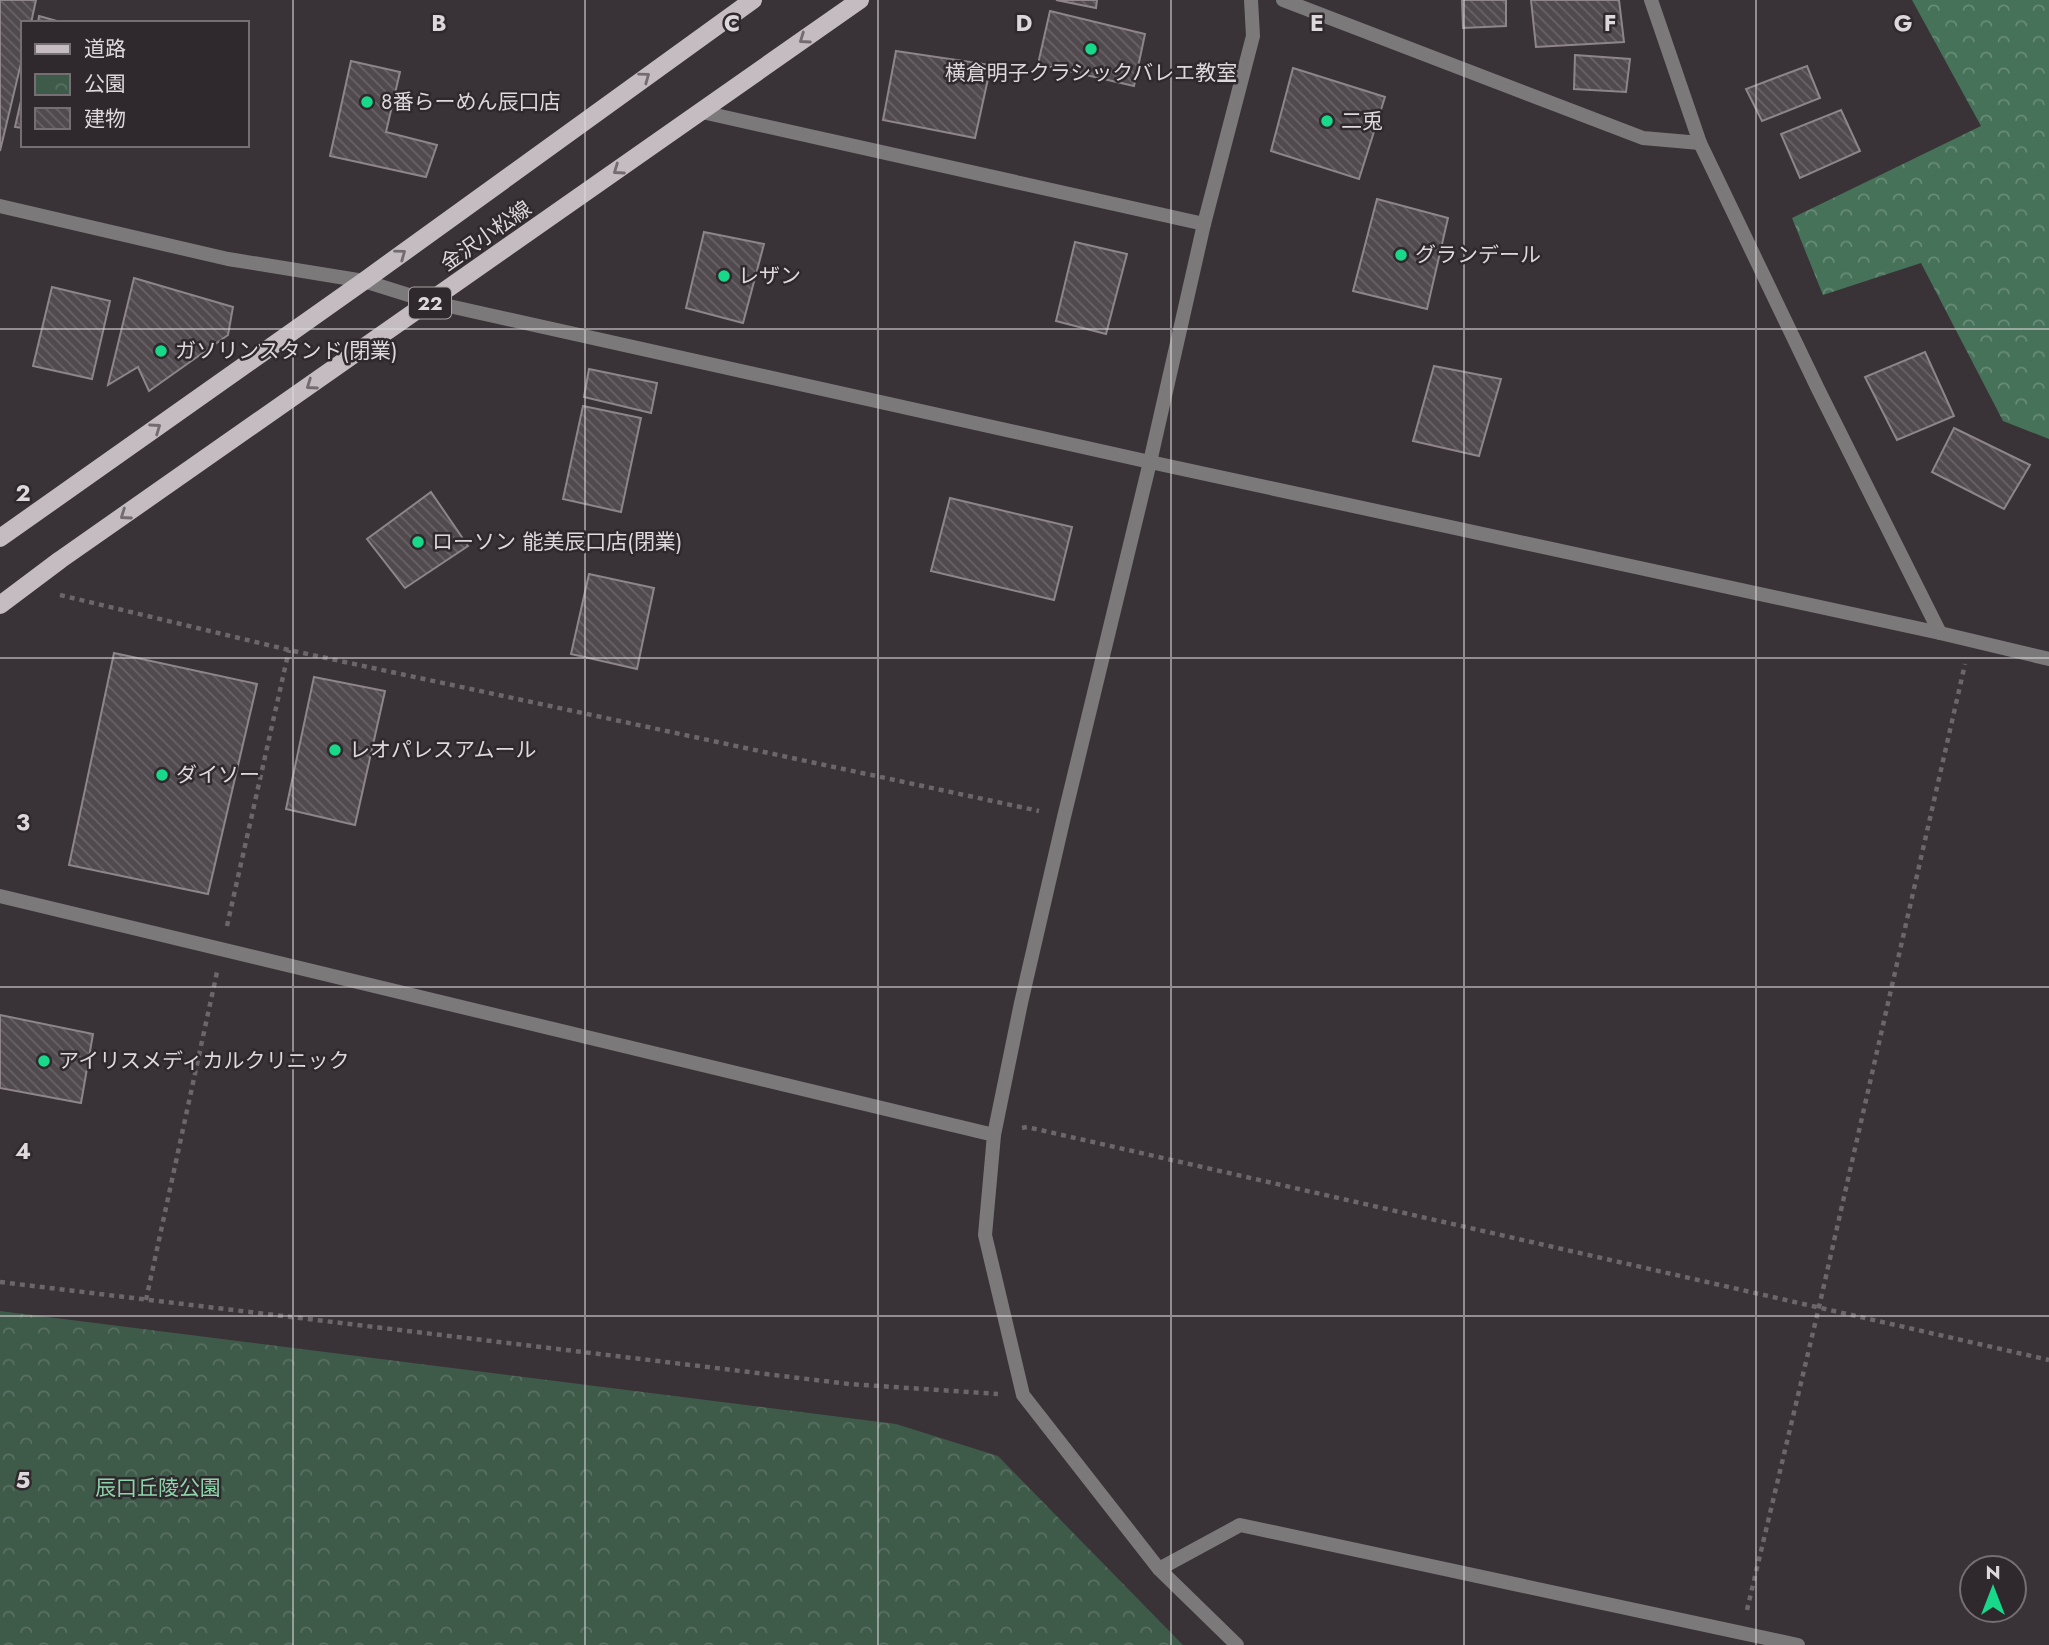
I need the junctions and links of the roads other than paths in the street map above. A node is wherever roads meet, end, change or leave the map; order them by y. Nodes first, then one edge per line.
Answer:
1 (753, 0) edge
2 (860, 0) edge
3 (1251, 0) edge
4 (1283, 0) edge
5 (1651, 0) edge
6 (702, 112) junction
7 (1700, 144) junction
8 (0, 206) edge
9 (1204, 225) junction
10 (364, 281) junction
11 (431, 302) junction
12 (1150, 462) junction
13 (0, 538) edge
14 (0, 605) edge
15 (1940, 633) junction
16 (2049, 659) edge
17 (0, 896) edge
18 (994, 1135) junction
19 (1159, 1569) junction
20 (1237, 1645) edge
21 (1798, 1645) edge

10 -> 1 main road, 金沢小松線
2 -> 6 main road, 金沢小松線 / 22
3 - 9 street
4 - 7 street
5 - 7 street
6 - 9 street
6 -> 11 main road, 金沢小松線 / 22
7 - 15 street
8 - 10 street
9 - 12 street
10 - 11 street
13 -> 10 main road, 金沢小松線
11 - 12 street
11 -> 14 main road, 金沢小松線 / 22
12 - 15 street
12 - 18 street
15 - 16 street
17 - 18 street
18 - 19 street
19 - 20 street
19 - 21 street

